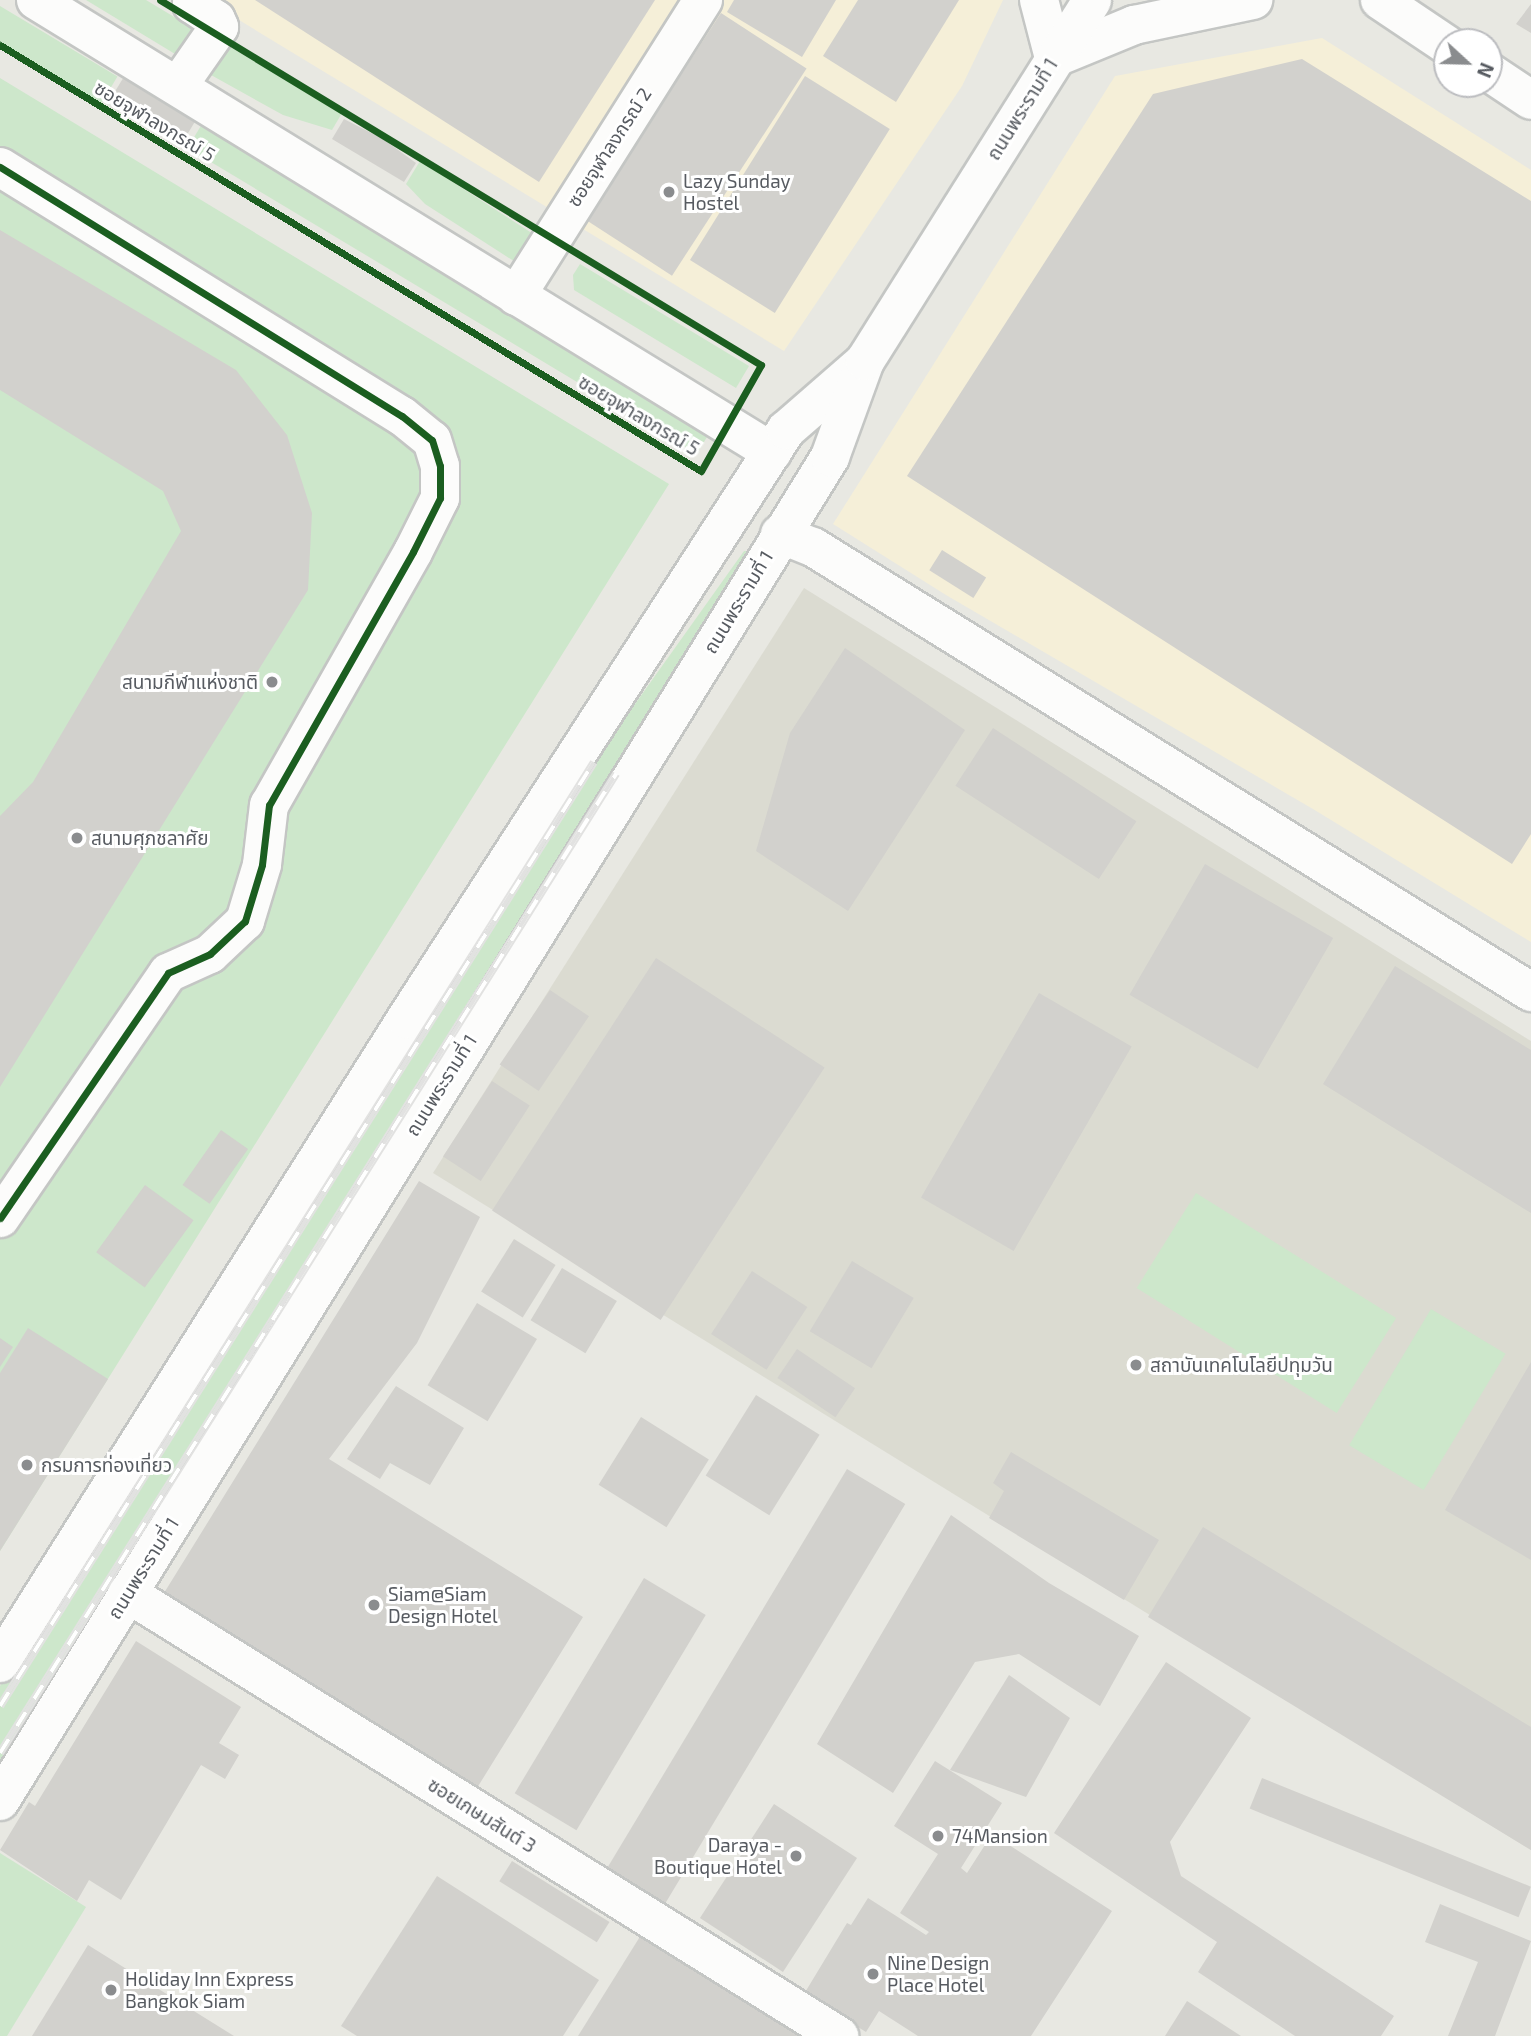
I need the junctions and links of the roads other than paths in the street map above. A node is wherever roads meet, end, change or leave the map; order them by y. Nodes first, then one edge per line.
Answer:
1 (36, 0) edge
2 (193, 0) edge
3 (704, 0) edge
4 (1040, 0) edge
5 (1092, 0) edge
6 (1253, 0) edge
7 (1380, 0) edge
8 (1433, 36) edge
9 (1054, 58) junction
10 (1503, 81) edge
11 (178, 86) junction
12 (1531, 100) edge
13 (0, 167) edge
14 (516, 296) junction
15 (865, 361) junction
16 (772, 452) junction
17 (728, 522) junction
18 (776, 541) junction
19 (1531, 992) edge
20 (0, 1219) edge
21 (127, 1593) junction
22 (0, 1663) edge
23 (0, 1801) edge
24 (839, 2036) edge

1 - 11 street, ซอยจุฬาลงกรณ์ 5
2 - 11 street
3 - 14 street, ซอยจุฬาลงกรณ์ 2
4 - 9 street
5 - 9 street, ถนนพระรามที่ 1
6 - 9 street
7 - 8 street
9 - 15 street, ถนนพระรามที่ 1
10 - 12 street
11 - 14 street, ซอยจุฬาลงกรณ์ 5
13 - 20 street
14 - 16 street, ซอยจุฬาลงกรณ์ 5
15 - 16 street, ถนนพระรามที่ 1
15 - 18 street, ถนนพระรามที่ 1
16 - 17 street, ถนนพระรามที่ 1
17 - 18 street
17 - 22 street, ถนนพระรามที่ 1
18 - 19 street
18 - 21 street, ถนนพระรามที่ 1
21 - 23 street, ถนนพระรามที่ 1
21 - 24 street, ซอยเกษมสันต์ 3

